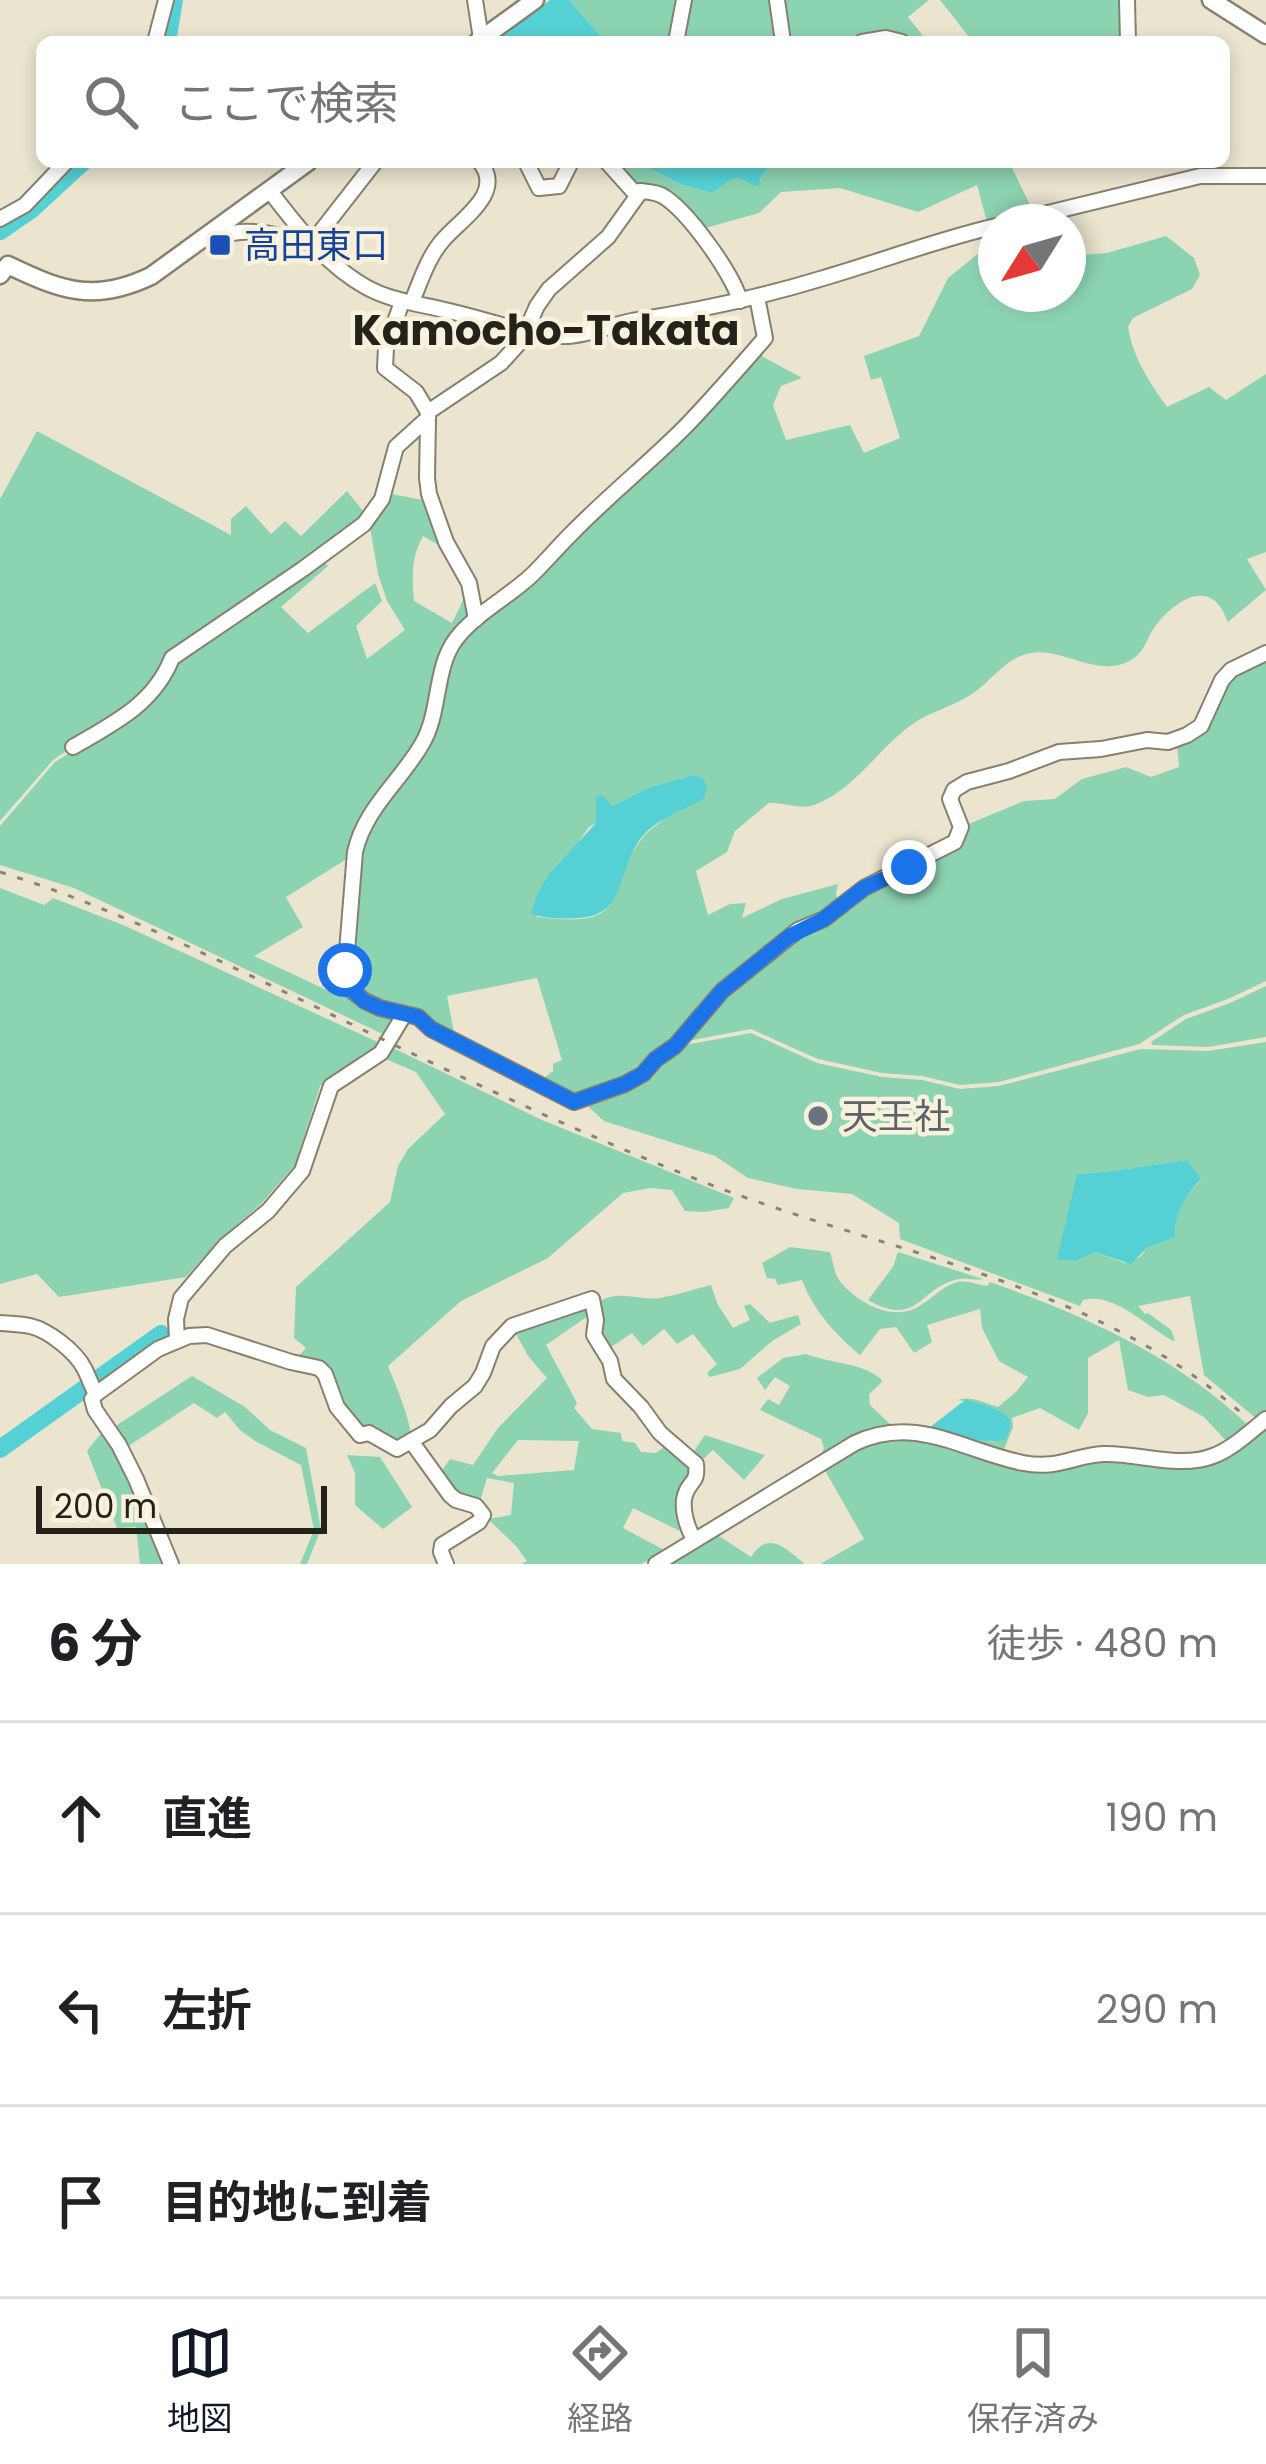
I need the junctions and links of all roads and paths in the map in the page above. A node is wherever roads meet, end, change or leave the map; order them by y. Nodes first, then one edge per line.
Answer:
1 (166, 0) edge
2 (476, 0) edge
3 (535, 0) edge
4 (684, 0) edge
5 (777, 0) edge
6 (1127, 0) edge
7 (1210, 0) edge
8 (1266, 35) edge
9 (157, 36) edge
10 (480, 36) edge
11 (488, 36) edge
12 (677, 36) edge
13 (782, 36) edge
14 (1128, 36) edge
15 (60, 168) edge
16 (300, 168) edge
17 (370, 168) edge
18 (485, 168) edge
19 (529, 168) edge
20 (568, 168) edge
21 (613, 168) edge
22 (623, 168) edge
23 (1222, 168) edge
24 (1264, 178) edge
25 (269, 190) junction
26 (637, 191) junction
27 (1085, 204) edge
28 (0, 219) edge
29 (978, 230) edge
30 (206, 235) junction
31 (311, 244) junction
32 (2, 261) edge
33 (757, 297) junction
34 (740, 301) junction
35 (407, 302) junction
36 (528, 331) junction
37 (428, 415) junction
38 (476, 619) junction
39 (1266, 653) edge
40 (74, 747) dead end
41 (404, 1016) junction
42 (0, 1323) edge
43 (177, 1340) junction
44 (92, 1388) junction
45 (1266, 1419) edge
46 (411, 1441) junction
47 (694, 1539) junction
48 (171, 1564) edge
49 (446, 1564) edge
50 (656, 1564) edge

1 - 9 street
2 - 10 street
3 - 11 main road
4 - 12 street
5 - 13 street
6 - 14 street
7 - 8 main road
15 - 28 street
16 - 25 main road
17 - 31 street
18 - 35 street
19 - 20 street
21 - 26 street
22 - 26 street
23 - 24 street
23 - 27 street
25 - 30 main road
25 - 31 street
26 - 34 street
26 - 36 street
29 - 33 street
30 - 31 street
30 - 32 main road
31 - 35 street
33 - 34 street
33 - 38 street
34 - 36 street
35 - 36 street
35 - 37 street
36 - 37 street
37 - 38 street
37 - 40 street
38 - 41 street
39 - 41 street
41 - 43 street
42 - 44 street
43 - 44 street
43 - 46 street
44 - 48 street
45 - 47 street
46 - 47 street
46 - 49 street
47 - 50 street

